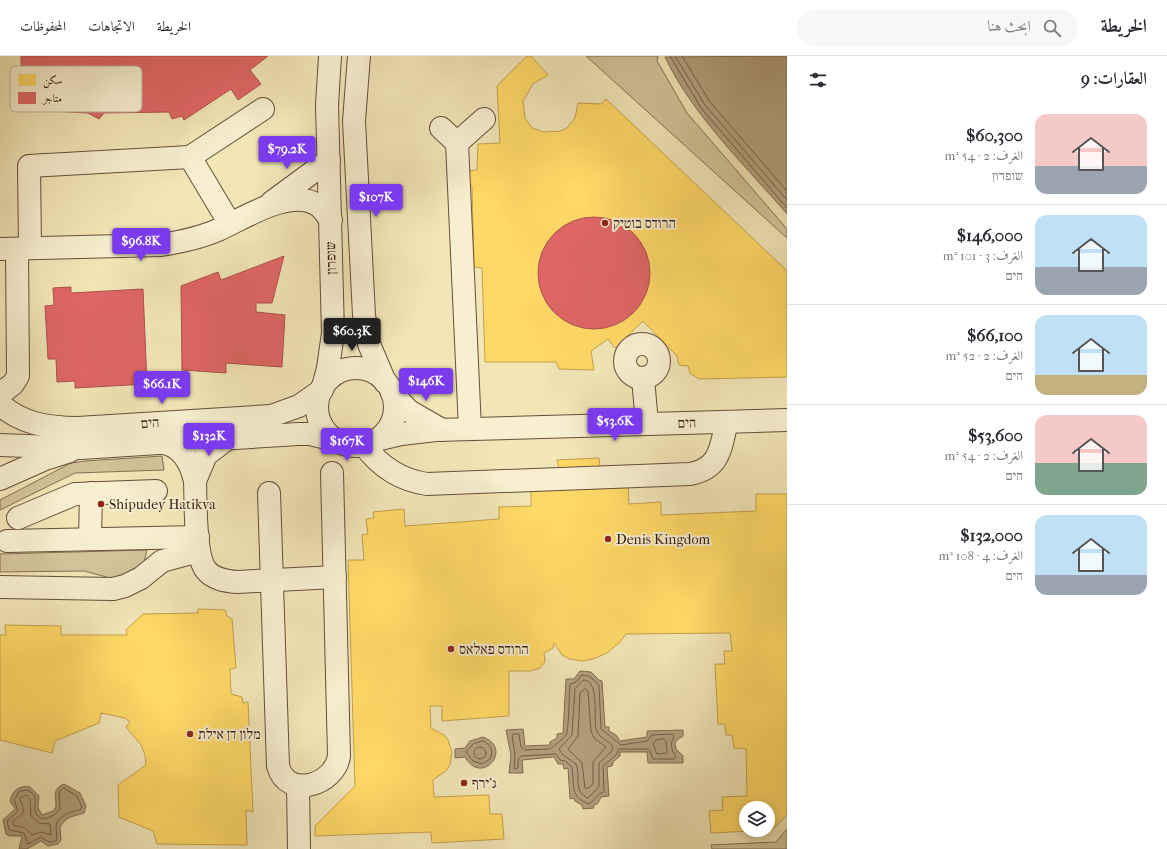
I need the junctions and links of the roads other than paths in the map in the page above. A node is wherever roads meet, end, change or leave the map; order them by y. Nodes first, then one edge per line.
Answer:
1 (330, 56) edge
2 (359, 56) edge
3 (263, 109) dead end
4 (484, 119) dead end
5 (441, 128) dead end
6 (457, 143) junction
7 (190, 158) junction
8 (329, 160) junction
9 (266, 207) junction
10 (331, 220) junction
11 (230, 224) junction
12 (16, 249) edge
13 (643, 378) dead end
14 (388, 388) junction
15 (322, 389) junction
16 (0, 394) edge
17 (0, 404) edge
18 (787, 420) edge
19 (727, 422) junction
20 (647, 424) junction
21 (470, 429) junction
22 (443, 430) junction
23 (227, 438) junction
24 (335, 440) junction
25 (370, 442) junction
26 (163, 443) junction
27 (0, 445) edge
28 (85, 447) junction
29 (332, 473) dead end
30 (0, 480) edge
31 (195, 481) junction
32 (156, 492) dead end
33 (91, 493) junction
34 (269, 493) dead end
35 (18, 518) dead end
36 (90, 539) junction
37 (8, 541) dead end
38 (198, 544) junction
39 (335, 577) junction
40 (272, 581) junction
41 (0, 587) edge
42 (298, 786) junction
43 (299, 849) edge

1 - 8 street, שופרון
2 - 14 street
3 - 7 street
4 - 6 street
5 - 6 street
6 - 21 street
7 - 11 street
7 - 12 street
8 - 9 street
8 - 10 street, שופרון
9 - 10 street
9 - 11 street
10 - 15 street, שופרון
11 - 12 street
12 - 16 street
13 - 20 street
14 - 15 street
14 - 22 street
14 - 25 street
15 - 17 street, הים
15 - 24 street
18 - 19 street, הים
19 - 20 street, הים
19 - 25 street
20 - 21 street, הים
21 - 22 street, הים
22 - 25 street, הים
23 - 24 street, הים
23 - 26 street, הים
23 - 31 street
24 - 25 street
26 - 28 street, הים
26 - 31 street
27 - 28 street, הים
28 - 30 street, הים
29 - 39 street
31 - 38 street
32 - 33 street
33 - 35 street
33 - 36 street
34 - 40 street
36 - 37 street
36 - 38 street
38 - 40 street
38 - 41 street
39 - 40 street
39 - 42 street
40 - 42 street
42 - 43 street

